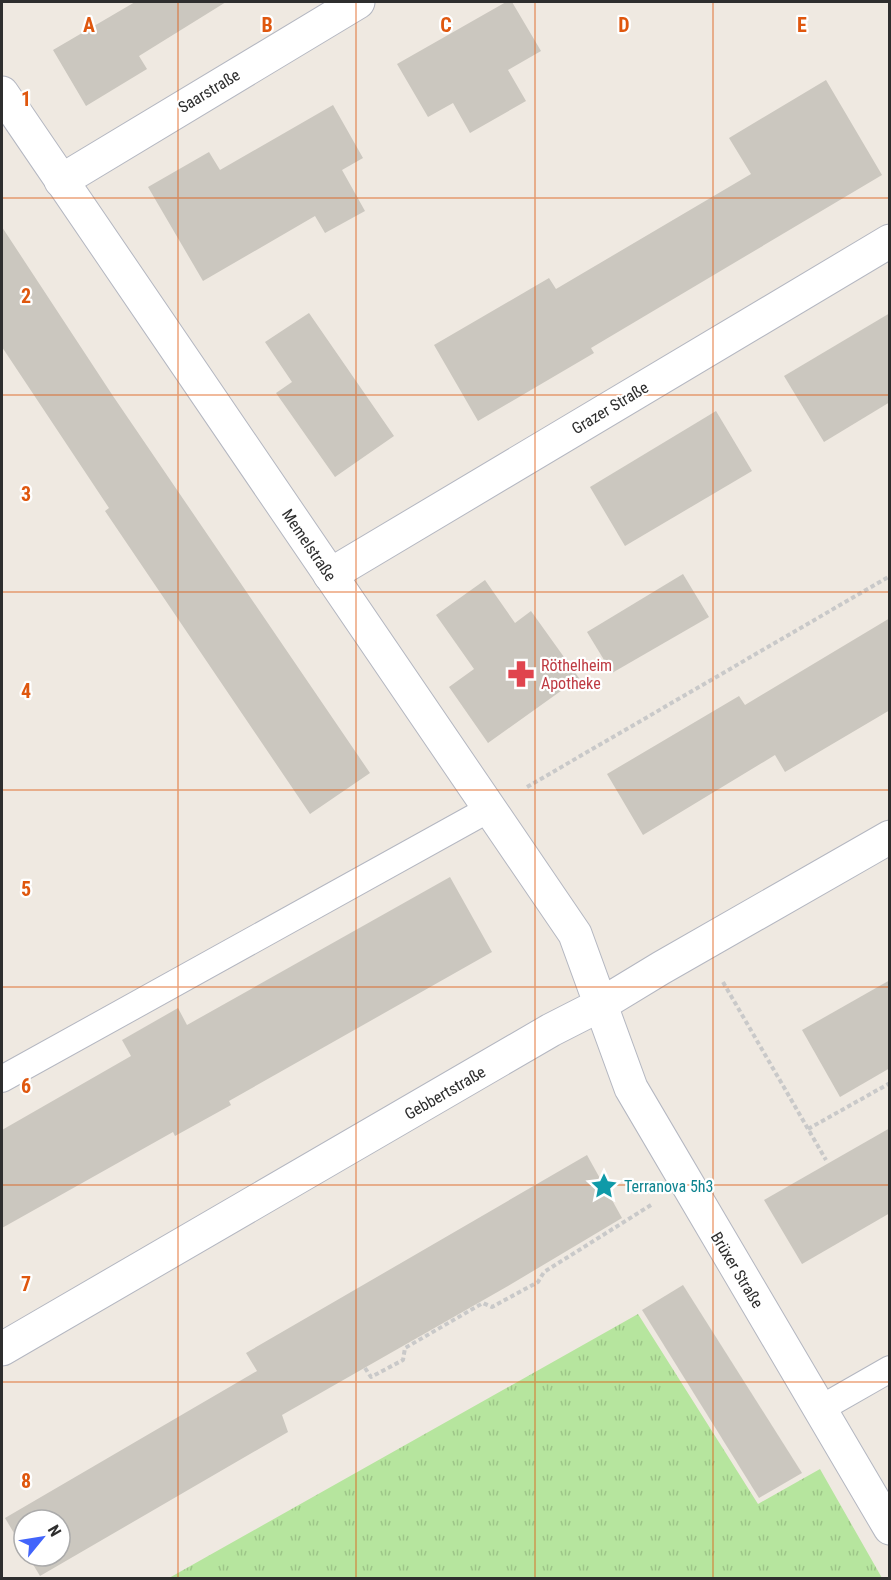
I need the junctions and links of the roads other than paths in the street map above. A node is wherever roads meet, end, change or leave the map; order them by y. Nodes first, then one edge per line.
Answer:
1 (358, 2) edge
2 (2, 93) edge
3 (61, 181) junction
4 (890, 241) edge
5 (330, 575) junction
6 (489, 808) junction
7 (890, 837) edge
8 (600, 1005) junction
9 (2, 1079) edge
10 (2, 1349) edge
11 (890, 1369) edge
12 (820, 1409) junction
13 (890, 1528) edge

1 - 3 street, Saarstraße
2 - 3 street, Memelstraße
3 - 5 street, Memelstraße
4 - 5 street, Grazer Straße
5 - 6 street, Memelstraße
6 - 8 street, Memelstraße
6 - 9 lane
7 - 8 street, Gebbertstraße
8 - 10 street, Gebbertstraße
8 - 12 street, Brüxer Straße
11 - 12 lane
12 - 13 street, Brüxer Straße

